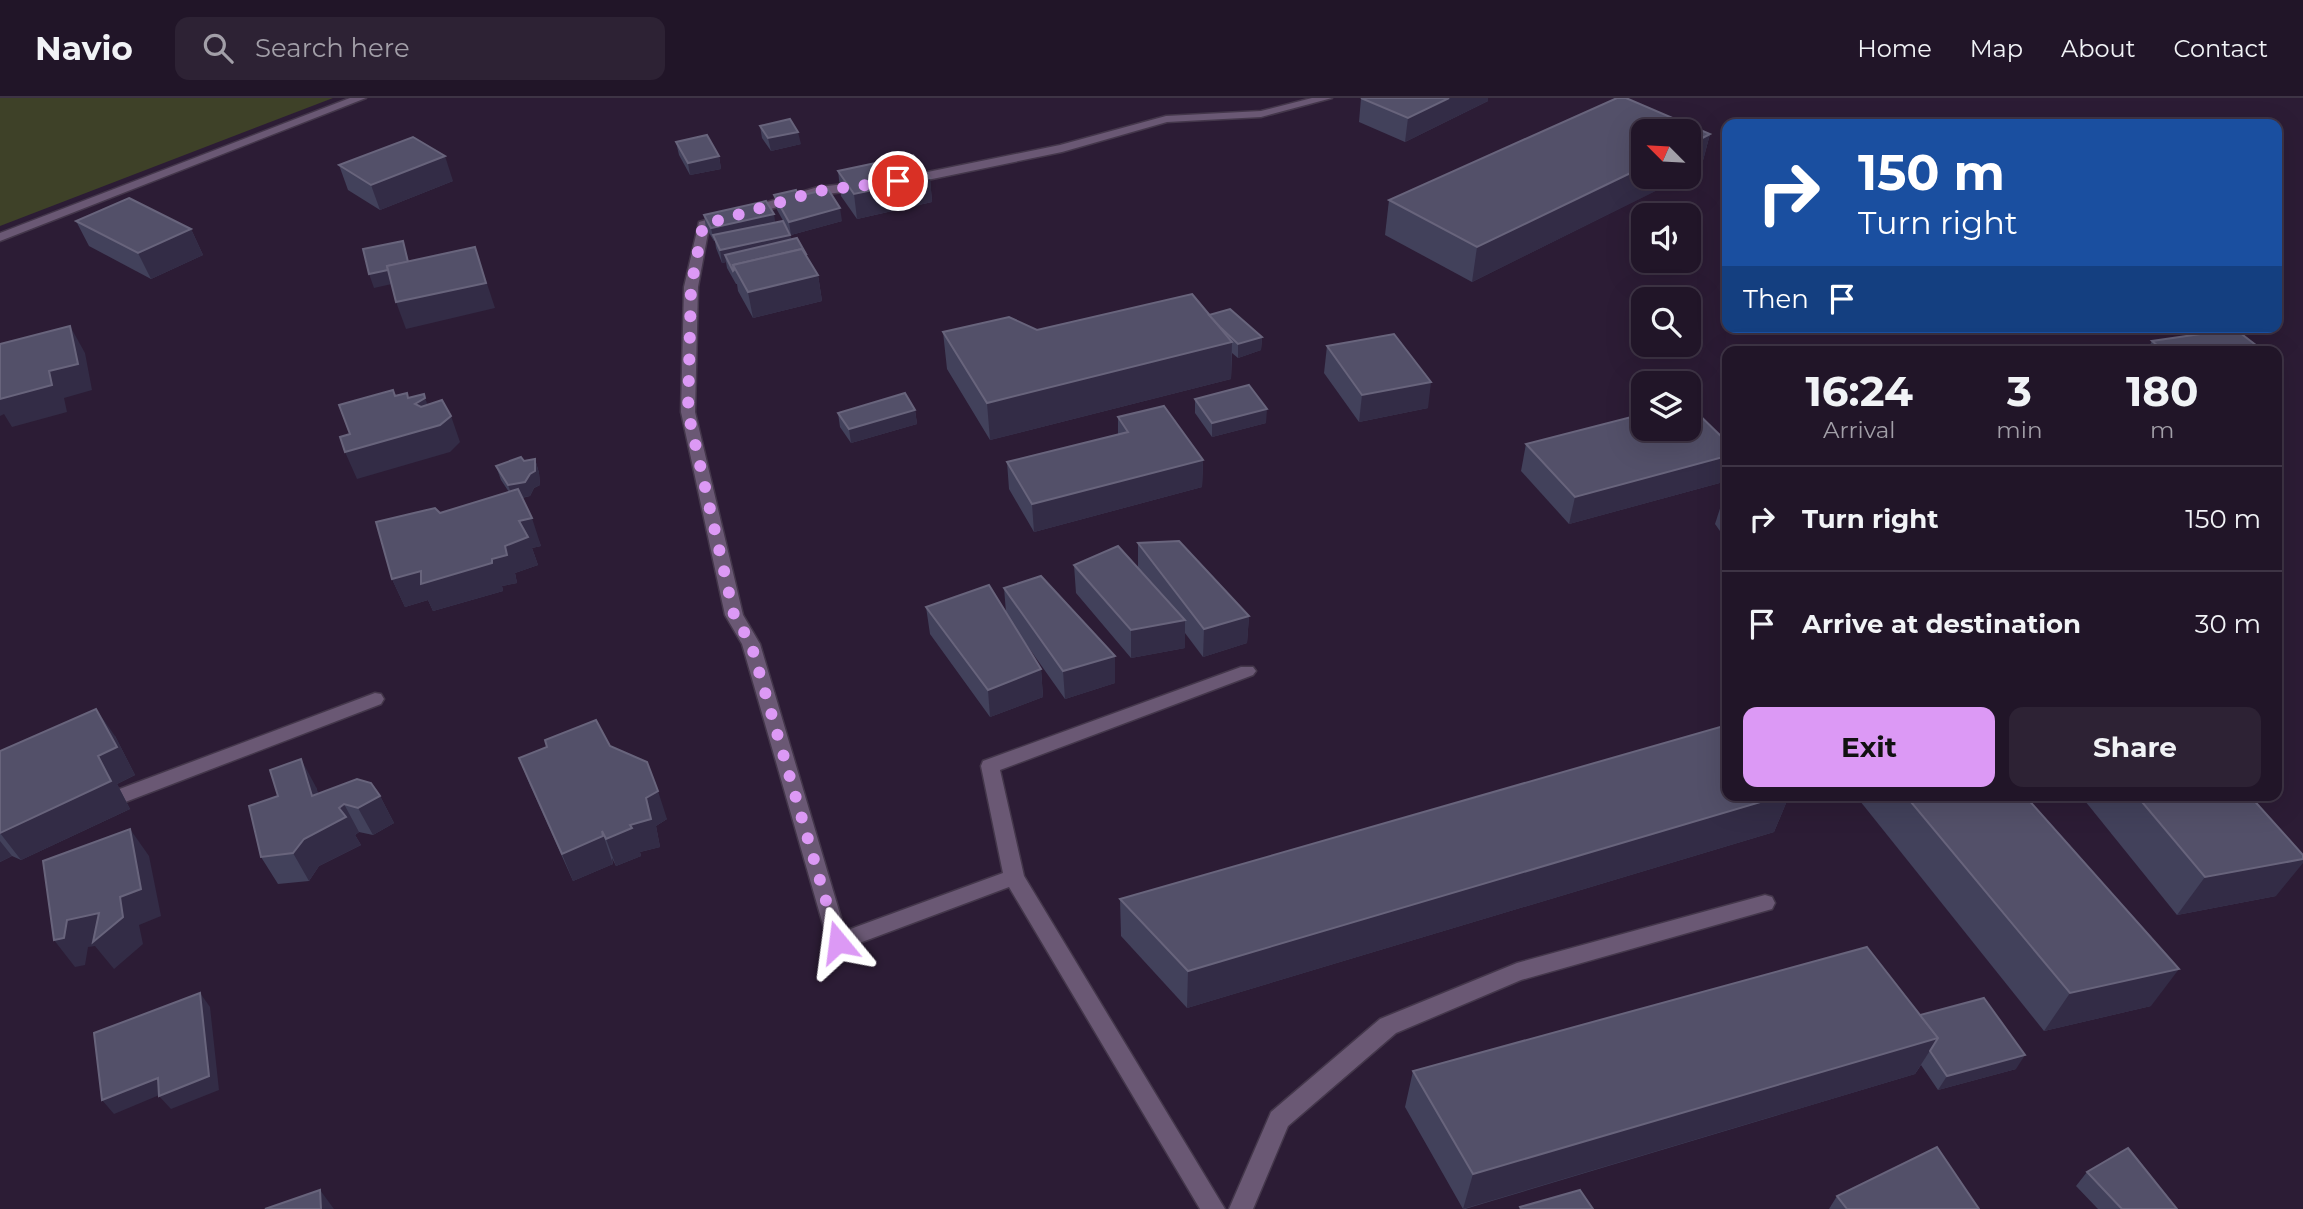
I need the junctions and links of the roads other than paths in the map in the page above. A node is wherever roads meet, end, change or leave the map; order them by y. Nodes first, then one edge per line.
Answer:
1 (360, 98) edge
2 (1326, 98) edge
3 (898, 181) edge
4 (872, 184) edge
5 (0, 237) edge
6 (1247, 671) dead end
7 (375, 699) dead end
8 (81, 811) edge
9 (1014, 877) junction
10 (1765, 903) dead end
11 (1213, 1209) edge
12 (1241, 1209) edge

1 - 5 street
2 - 3 street
4 - 9 street
6 - 9 street
7 - 8 street
9 - 11 street
10 - 12 street

